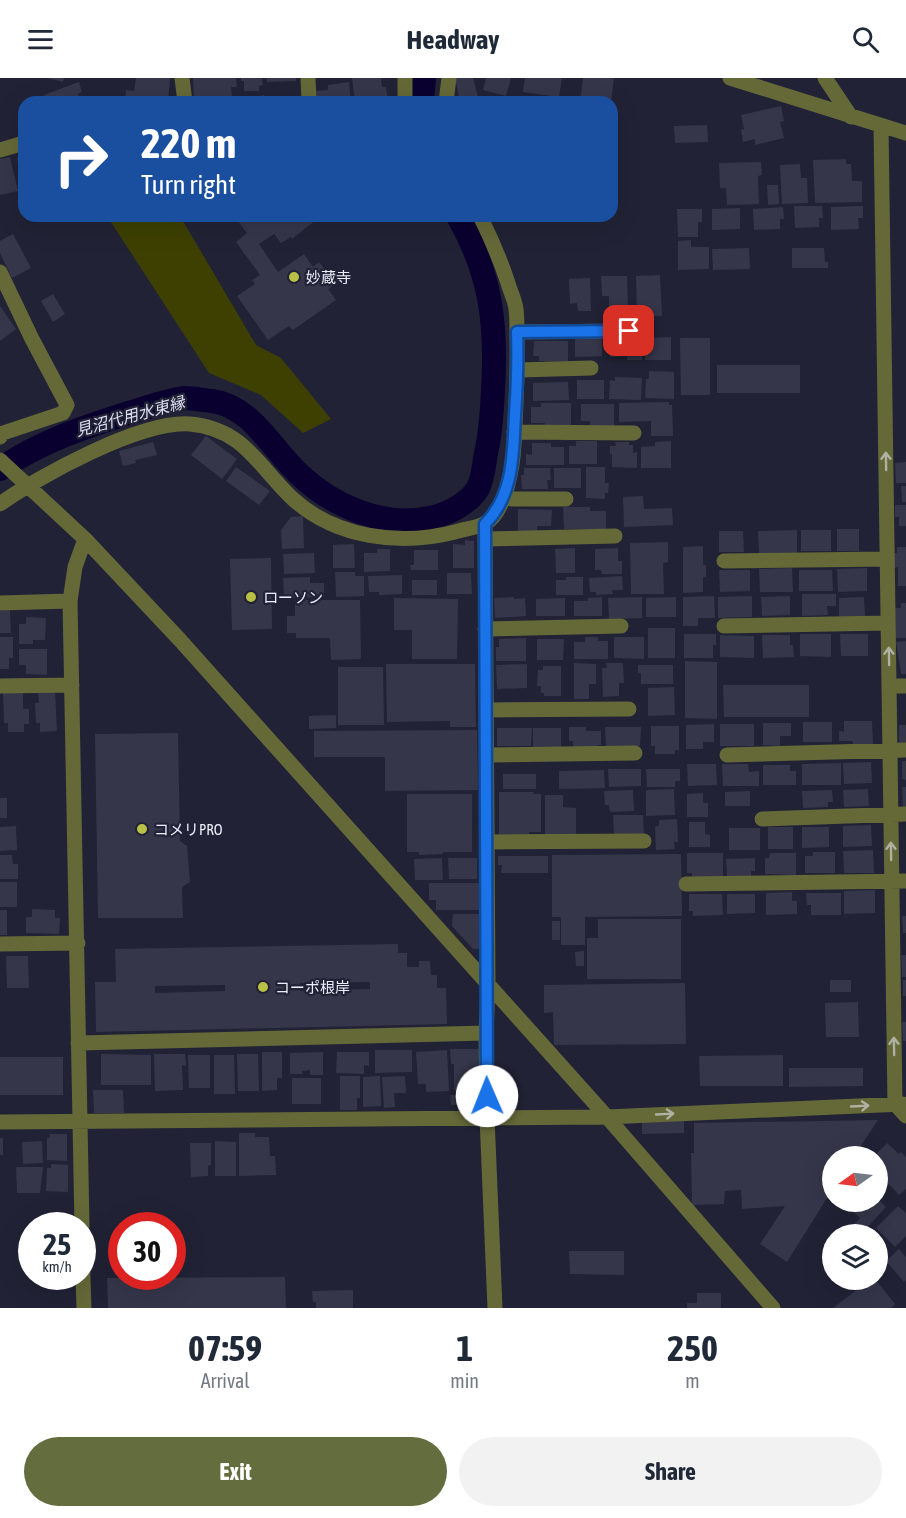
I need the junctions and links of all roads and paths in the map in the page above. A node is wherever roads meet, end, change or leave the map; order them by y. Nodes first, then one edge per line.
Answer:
1 (182, 78) edge
2 (308, 78) edge
3 (405, 78) edge
4 (449, 78) edge
5 (730, 78) edge
6 (825, 78) edge
7 (184, 96) edge
8 (309, 96) edge
9 (405, 96) edge
10 (447, 96) edge
11 (851, 117) junction
12 (882, 126) junction
13 (906, 133) edge
14 (18, 145) edge
15 (0, 150) edge
16 (483, 222) edge
17 (0, 272) edge
18 (629, 331) dead end
19 (517, 332) junction
20 (591, 368) dead end
21 (518, 370) junction
22 (514, 432) junction
23 (634, 433) dead end
24 (0, 436) edge
25 (0, 460) edge
26 (29, 486) junction
27 (504, 495) junction
28 (566, 499) dead end
29 (0, 504) edge
30 (485, 524) junction
31 (615, 536) dead end
32 (86, 539) junction
33 (486, 539) junction
34 (888, 559) junction
35 (724, 561) dead end
36 (70, 601) junction
37 (0, 603) edge
38 (888, 623) junction
39 (621, 626) dead end
40 (724, 626) dead end
41 (485, 629) junction
42 (72, 685) junction
43 (0, 686) edge
44 (889, 686) junction
45 (906, 686) edge
46 (629, 709) dead end
47 (486, 710) junction
48 (906, 750) edge
49 (890, 751) junction
50 (635, 753) dead end
51 (486, 755) junction
52 (727, 755) dead end
53 (898, 814) edge
54 (762, 819) dead end
55 (644, 841) dead end
56 (487, 842) junction
57 (899, 881) edge
58 (686, 884) dead end
59 (78, 943) junction
60 (0, 944) edge
61 (899, 945) edge
62 (488, 985) junction
63 (900, 1011) edge
64 (486, 1033) junction
65 (78, 1043) junction
66 (900, 1104) edge
67 (906, 1116) edge
68 (487, 1117) junction
69 (607, 1117) junction
70 (79, 1120) junction
71 (0, 1122) edge
72 (82, 1212) edge
73 (83, 1290) edge
74 (84, 1308) edge
75 (495, 1308) edge
76 (773, 1308) edge

1 - 7 street
2 - 8 street
3 - 9 street
4 - 10 street
5 - 11 street
6 - 11 street
11 - 12 street
12 - 13 street
34 -> 12 street
14 - 15 street
16 - 19 street
17 - 24 street
18 - 19 street
19 - 21 street
20 - 21 street
21 - 22 street
22 - 23 street
22 - 27 street
25 - 26 street
26 - 29 street
26 - 30 street
26 - 32 street
27 - 28 street
27 - 30 street
30 - 33 street
31 - 33 street
32 - 36 street
32 - 62 street
33 - 41 street
34 - 35 street
34 - 38 street
36 - 37 street
36 - 42 street
38 - 40 street
44 -> 38 street
39 - 41 street
41 - 47 street
42 - 43 street
42 - 59 street
44 - 45 street
44 - 49 street
46 - 47 street
47 - 51 street
48 - 49 street
49 - 52 street
49 - 53 street
50 - 51 street
51 - 56 street
53 - 54 street
57 -> 53 street
55 - 56 street
56 - 62 street
57 - 58 street
57 - 61 street
59 - 60 street
59 - 65 street
61 - 63 street
62 - 64 street
62 - 69 street
66 -> 63 street
64 - 65 street
64 - 68 street
65 - 70 street
66 - 67 street
69 -> 66 street
68 - 69 street
68 - 70 street
68 - 75 street
69 - 76 street
70 - 71 street
70 - 72 street
73 - 74 street

